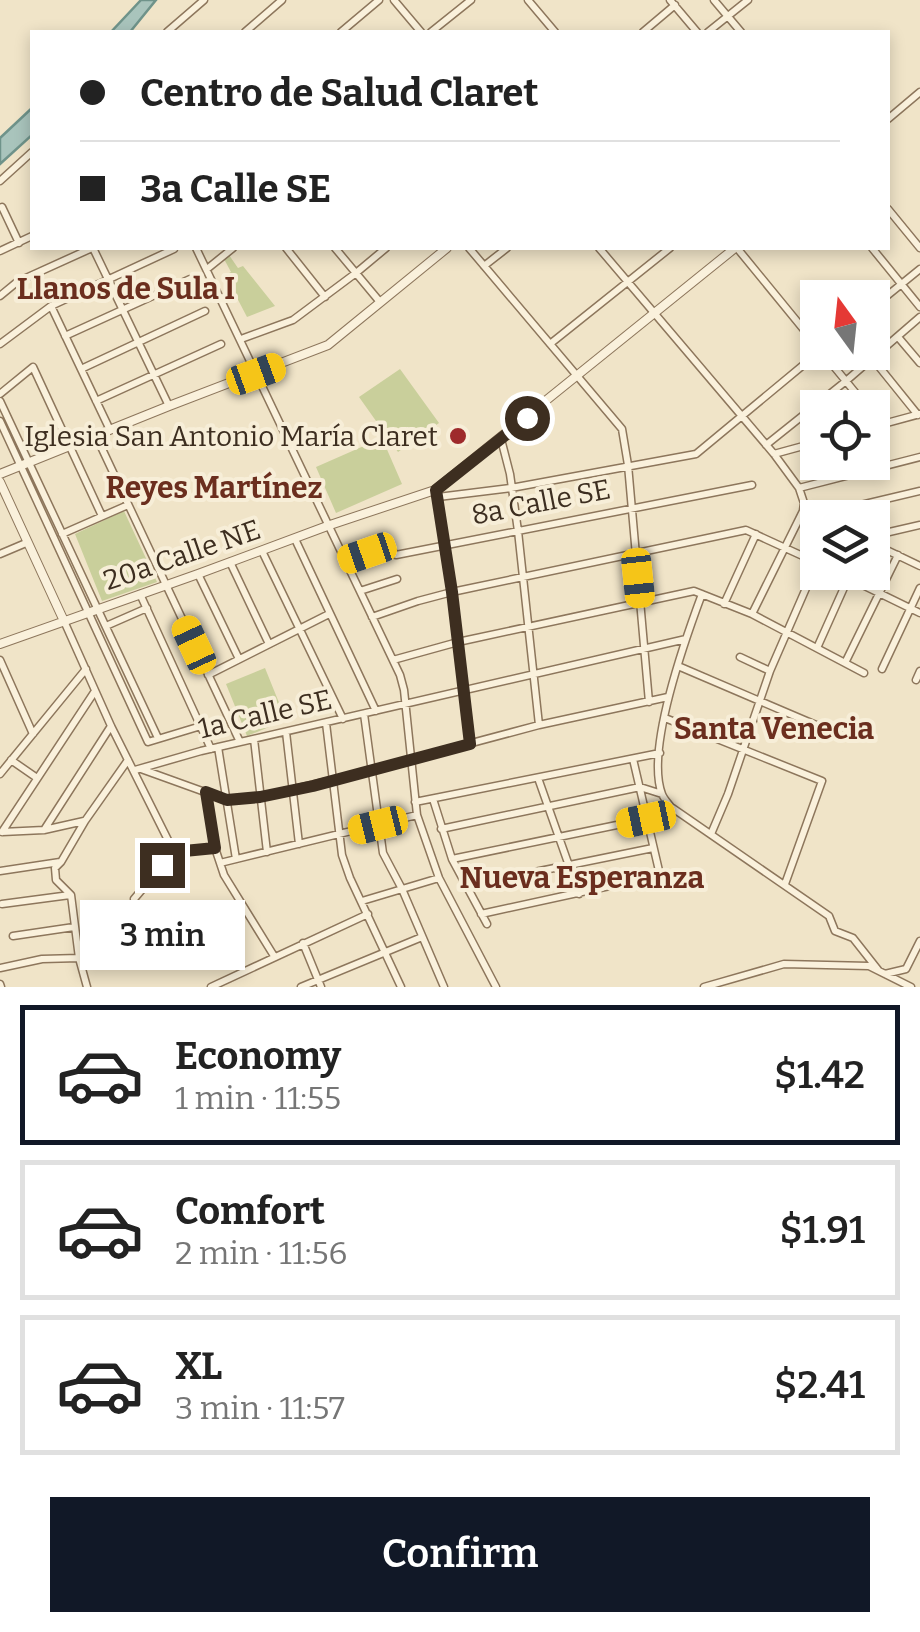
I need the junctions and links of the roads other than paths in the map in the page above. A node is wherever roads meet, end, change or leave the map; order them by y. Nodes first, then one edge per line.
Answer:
1 (204, 0) edge
2 (282, 0) edge
3 (379, 0) edge
4 (394, 0) edge
5 (470, 0) edge
6 (528, 0) edge
7 (714, 0) edge
8 (748, 0) edge
9 (673, 3) edge
10 (728, 16) junction
11 (169, 30) edge
12 (247, 30) edge
13 (343, 30) edge
14 (419, 30) edge
15 (433, 30) edge
16 (553, 30) edge
17 (645, 30) edge
18 (695, 30) edge
19 (710, 30) edge
20 (739, 30) edge
21 (920, 92) edge
22 (890, 117) edge
23 (30, 154) edge
24 (0, 181) edge
25 (2, 207) edge
26 (890, 211) edge
27 (30, 237) edge
28 (18, 242) junction
29 (920, 248) edge
30 (88, 250) edge
31 (93, 250) edge
32 (170, 250) edge
33 (197, 250) edge
34 (231, 250) edge
35 (288, 250) edge
36 (337, 250) edge
37 (384, 250) edge
38 (445, 250) edge
39 (470, 250) edge
40 (504, 250) edge
41 (601, 250) edge
42 (668, 250) edge
43 (734, 250) edge
44 (738, 250) edge
45 (874, 250) edge
46 (0, 252) edge
47 (484, 266) junction
48 (208, 269) junction
49 (920, 270) edge
50 (356, 273) junction
51 (108, 280) junction
52 (190, 280) dead end
53 (628, 282) junction
54 (902, 284) junction
55 (890, 294) edge
56 (0, 296) edge
57 (325, 297) junction
58 (380, 302) junction
59 (51, 306) junction
60 (920, 306) edge
61 (122, 310) junction
62 (205, 311) dead end
63 (654, 314) junction
64 (920, 317) edge
65 (800, 327) edge
66 (65, 336) junction
67 (898, 336) junction
68 (241, 339) junction
69 (138, 341) junction
70 (890, 343) edge
71 (0, 344) edge
72 (222, 344) dead end
73 (550, 344) junction
74 (920, 363) edge
75 (800, 367) edge
76 (81, 369) junction
77 (836, 370) edge
78 (859, 370) edge
79 (882, 370) edge
80 (256, 374) junction
81 (154, 375) junction
82 (578, 377) junction
83 (846, 382) junction
84 (853, 390) edge
85 (0, 394) edge
86 (96, 400) junction
87 (0, 402) edge
88 (169, 406) junction
89 (919, 414) edge
90 (742, 416) junction
91 (0, 421) edge
92 (890, 422) edge
93 (110, 430) junction
94 (96, 436) junction
95 (501, 439) junction
96 (766, 445) junction
97 (70, 446) junction
98 (800, 447) edge
99 (774, 454) junction
100 (920, 457) edge
101 (29, 463) junction
102 (628, 465) junction
103 (0, 474) edge
104 (0, 482) edge
105 (752, 485) dead end
106 (511, 488) junction
107 (799, 488) junction
108 (920, 491) edge
109 (436, 494) junction
110 (802, 500) edge
111 (884, 500) edge
112 (128, 505) junction
113 (632, 508) junction
114 (102, 516) junction
115 (800, 516) edge
116 (330, 525) junction
117 (920, 525) edge
118 (518, 530) junction
119 (62, 534) junction
120 (756, 534) junction
121 (890, 534) edge
122 (295, 539) junction
123 (26, 543) junction
124 (444, 544) junction
125 (786, 548) junction
126 (262, 551) junction
127 (890, 551) edge
128 (0, 554) edge
129 (636, 554) junction
130 (800, 555) edge
131 (898, 556) junction
132 (345, 560) junction
133 (230, 562) junction
134 (920, 566) edge
135 (198, 574) junction
136 (397, 579) dead end
137 (523, 579) junction
138 (166, 586) junction
139 (920, 588) edge
140 (805, 590) edge
141 (844, 590) edge
142 (873, 590) edge
143 (360, 591) junction
144 (452, 592) junction
145 (878, 593) junction
146 (140, 594) junction
147 (702, 594) junction
148 (640, 602) junction
149 (724, 604) junction
150 (147, 608) junction
151 (910, 608) junction
152 (92, 610) junction
153 (920, 613) edge
154 (329, 614) junction
155 (752, 614) junction
156 (372, 617) junction
157 (64, 621) junction
158 (106, 626) junction
159 (528, 627) junction
160 (299, 629) junction
161 (786, 632) junction
162 (686, 638) junction
163 (458, 642) junction
164 (0, 644) edge
165 (270, 644) junction
166 (644, 646) junction
167 (817, 648) junction
168 (740, 656) dead end
169 (240, 659) junction
170 (0, 660) edge
171 (393, 660) junction
172 (845, 663) junction
173 (678, 666) junction
174 (86, 669) junction
175 (882, 669) dead end
176 (770, 672) junction
177 (864, 672) dead end
178 (534, 673) junction
179 (208, 675) junction
180 (96, 690) junction
181 (464, 690) junction
182 (668, 697) junction
183 (650, 702) junction
184 (759, 702) junction
185 (406, 705) junction
186 (376, 711) junction
187 (364, 714) junction
188 (665, 718) junction
189 (343, 719) junction
190 (326, 723) junction
191 (538, 725) junction
192 (111, 726) junction
193 (201, 726) junction
194 (286, 732) junction
195 (33, 734) junction
196 (158, 738) junction
197 (844, 738) dead end
198 (254, 740) junction
199 (240, 742) junction
200 (470, 744) junction
201 (215, 748) junction
202 (743, 749) junction
203 (660, 753) junction
204 (633, 758) junction
205 (11, 760) junction
206 (128, 760) junction
207 (412, 760) junction
208 (138, 770) junction
209 (372, 770) junction
210 (0, 774) edge
211 (37, 778) junction
212 (538, 778) junction
213 (334, 780) junction
214 (640, 787) junction
215 (293, 790) junction
216 (206, 792) junction
217 (662, 794) junction
218 (260, 797) junction
219 (433, 799) junction
220 (227, 800) junction
221 (415, 802) junction
222 (549, 808) junction
223 (417, 815) junction
224 (646, 819) junction
225 (85, 821) junction
226 (378, 825) junction
227 (442, 829) junction
228 (44, 830) junction
229 (1, 832) edge
230 (338, 834) junction
231 (711, 834) junction
232 (559, 837) junction
233 (299, 844) junction
234 (215, 848) junction
235 (653, 848) junction
236 (174, 852) junction
237 (268, 852) junction
238 (236, 859) junction
239 (452, 860) junction
240 (61, 862) junction
241 (220, 863) junction
242 (569, 865) junction
243 (0, 871) edge
244 (439, 878) junction
245 (785, 884) junction
246 (466, 886) junction
247 (402, 890) junction
248 (579, 894) junction
249 (71, 895) junction
250 (134, 898) dead end
251 (362, 901) junction
252 (2, 904) edge
253 (368, 914) junction
254 (482, 914) junction
255 (487, 924) dead end
256 (74, 927) junction
257 (12, 936) dead end
258 (422, 937) junction
259 (920, 941) edge
260 (302, 943) junction
261 (384, 951) junction
262 (274, 956) junction
263 (79, 958) junction
264 (0, 968) edge
265 (882, 972) junction
266 (320, 983) edge
267 (86, 987) edge
268 (211, 987) edge
269 (301, 987) edge
270 (400, 987) edge
271 (444, 987) edge
272 (496, 987) edge
273 (704, 987) edge
274 (910, 987) edge

1 - 11 street
2 - 12 street
3 - 13 street
4 - 14 street
5 - 15 street
6 - 16 street
7 - 10 street
8 - 10 street
9 - 17 street
9 - 18 street
10 - 19 street
10 - 20 street
21 - 22 street
23 - 24 street
25 - 28 street
26 - 29 street
27 - 28 street
28 - 46 street
30 - 56 street
31 - 51 street
32 - 51 street
33 - 48 street
34 - 48 street
35 - 57 street
36 - 50 street
37 - 50 street
38 - 58 street
39 - 47 street
40 - 47 street
41 - 53 street
42 - 53 street
43 - 63 street, 20a Calle NE
44 - 65 street
45 - 54 street
47 - 73 street
48 - 68 street
49 - 54 street
50 - 57 street
50 - 58 street
51 - 59 street
51 - 61 street
52 - 61 street
53 - 63 street
53 - 73 street
54 - 55 street
54 - 60 street
57 - 68 street
58 - 80 street
59 - 66 street
59 - 71 street
61 - 66 street
61 - 69 street
62 - 69 street
63 - 82 street, 20a Calle NE
63 - 90 street
64 - 67 street
66 - 76 street
67 - 70 street
67 - 74 street
68 - 80 street
69 - 76 street
69 - 81 street
72 - 81 street
73 - 82 street
75 - 90 street
76 - 86 street
77 - 83 street
78 - 83 street
79 - 89 street
80 - 88 street
80 - 116 street
81 - 86 street
81 - 88 street
82 - 95 street, 20a Calle NE
82 - 102 street
83 - 84 street
83 - 96 street
85 - 97 street
86 - 93 street
87 - 101 street
88 - 93 street
89 - 92 street
90 - 96 street
90 - 102 street
91 - 152 street
93 - 94 street
94 - 97 street
94 - 112 street
95 - 106 street
95 - 109 street, 20a Calle NE
96 - 99 street
97 - 101 street
97 - 114 street
98 - 99 street
99 - 107 street
100 - 107 street
101 - 103 street
101 - 119 street
102 - 106 street
102 - 113 street
104 - 123 street
105 - 113 street, 8a Calle SE
106 - 109 street
106 - 118 street
107 - 110 street
108 - 111 street
109 - 116 street, 20a Calle NE
109 - 124 street
112 - 114 street
112 - 138 street
113 - 118 street, 8a Calle SE
113 - 129 street
114 - 119 street
115 - 125 street
116 - 122 street, 20a Calle NE
116 - 132 street
117 - 121 street
118 - 124 street, 8a Calle SE
118 - 137 street
119 - 152 street
120 - 125 street
120 - 129 street
120 - 149 street
122 - 126 street, 20a Calle NE
122 - 154 street
123 - 128 street
123 - 157 street
124 - 132 street, 8a Calle SE
124 - 144 street
125 - 130 street
125 - 155 street
126 - 133 street, 20a Calle NE
126 - 160 street
127 - 131 street
129 - 137 street
129 - 148 street
131 - 134 street
131 - 145 street
132 - 143 street
133 - 135 street, 20a Calle NE
133 - 165 street
135 - 138 street, 20a Calle NE
135 - 169 street
136 - 143 street
137 - 144 street
137 - 159 street
138 - 146 street, 20a Calle NE
138 - 179 street
139 - 151 street
140 - 161 street
141 - 167 street
142 - 145 street
143 - 156 street
144 - 156 street
144 - 163 street
145 - 151 street
145 - 172 street
146 - 150 street
146 - 152 street, 20a Calle NE
147 - 148 street
147 - 149 street
147 - 162 street
148 - 159 street
148 - 166 street
149 - 155 street
150 - 158 street
150 - 193 street
151 - 153 street
151 - 175 street
152 - 157 street, 20a Calle NE
152 - 158 street
152 - 196 street
154 - 160 street, 1a Calle SE
154 - 186 street
155 - 161 street
156 - 171 street
157 - 164 street, 20a Calle NE
157 - 174 street
158 - 196 street
159 - 163 street
159 - 178 street
160 - 165 street, 1a Calle SE
160 - 189 street
161 - 167 street
161 - 176 street
162 - 166 street, 1a Calle SE
162 - 173 street
163 - 171 street
163 - 181 street
165 - 169 street, 1a Calle SE
166 - 178 street, 1a Calle SE
166 - 183 street
167 - 172 street
168 - 176 street
169 - 179 street, 1a Calle SE
170 - 195 street
171 - 185 street
172 - 177 street
173 - 182 street
173 - 184 street
174 - 180 street
174 - 195 street
176 - 184 street
178 - 181 street, 1a Calle SE
178 - 191 street
179 - 199 street
180 - 192 street
180 - 211 street
181 - 185 street, 1a Calle SE
181 - 200 street
182 - 183 street
182 - 188 street
183 - 191 street
184 - 197 street
184 - 202 street
185 - 186 street, 1a Calle SE
185 - 207 street
186 - 187 street, 1a Calle SE
187 - 189 street, 1a Calle SE
187 - 209 street
188 - 202 street
188 - 203 street
189 - 190 street, 1a Calle SE
190 - 194 street, 1a Calle SE
190 - 213 street
191 - 200 street
192 - 206 street
192 - 228 street
193 - 196 street
193 - 201 street
194 - 198 street, 1a Calle SE
194 - 215 street
195 - 205 street
198 - 199 street, 1a Calle SE
198 - 218 street
199 - 201 street, 1a Calle SE
200 - 207 street
201 - 208 street, 1a Calle SE
201 - 220 street
202 - 231 street
202 - 245 street
203 - 204 street
203 - 217 street
204 - 212 street
204 - 214 street
205 - 210 street
205 - 211 street
206 - 208 street
206 - 225 street
207 - 209 street
207 - 221 street
208 - 216 street
208 - 236 street
209 - 213 street
209 - 226 street
211 - 229 street
212 - 219 street
212 - 222 street
213 - 215 street
213 - 230 street
214 - 217 street
214 - 222 street
214 - 224 street
215 - 218 street
215 - 233 street
216 - 220 street
216 - 234 street
217 - 231 street
218 - 220 street
218 - 237 street
219 - 221 street
219 - 227 street
220 - 238 street
221 - 223 street
222 - 227 street
222 - 232 street
223 - 226 street
223 - 244 street
224 - 232 street
224 - 235 street
225 - 228 street
225 - 240 street
226 - 230 street
226 - 247 street
227 - 239 street
228 - 229 street
230 - 233 street
230 - 251 street
231 - 245 street
232 - 239 street
232 - 242 street
233 - 237 street
234 - 236 street
234 - 241 street
235 - 242 street
235 - 248 street
236 - 250 street
237 - 238 street
238 - 241 street
239 - 246 street
240 - 243 street
240 - 249 street
241 - 262 street
242 - 246 street
242 - 248 street
244 - 247 street
244 - 272 street
245 - 265 street
246 - 254 street
247 - 251 street
247 - 258 street
248 - 254 street
249 - 252 street
249 - 256 street
251 - 253 street
253 - 260 street
253 - 261 street
254 - 255 street
256 - 257 street
256 - 263 street
258 - 261 street
258 - 271 street
259 - 265 street
260 - 262 street
260 - 266 street
261 - 266 street
261 - 270 street
262 - 268 street
263 - 264 street
263 - 267 street
265 - 273 street
265 - 274 street
266 - 269 street

